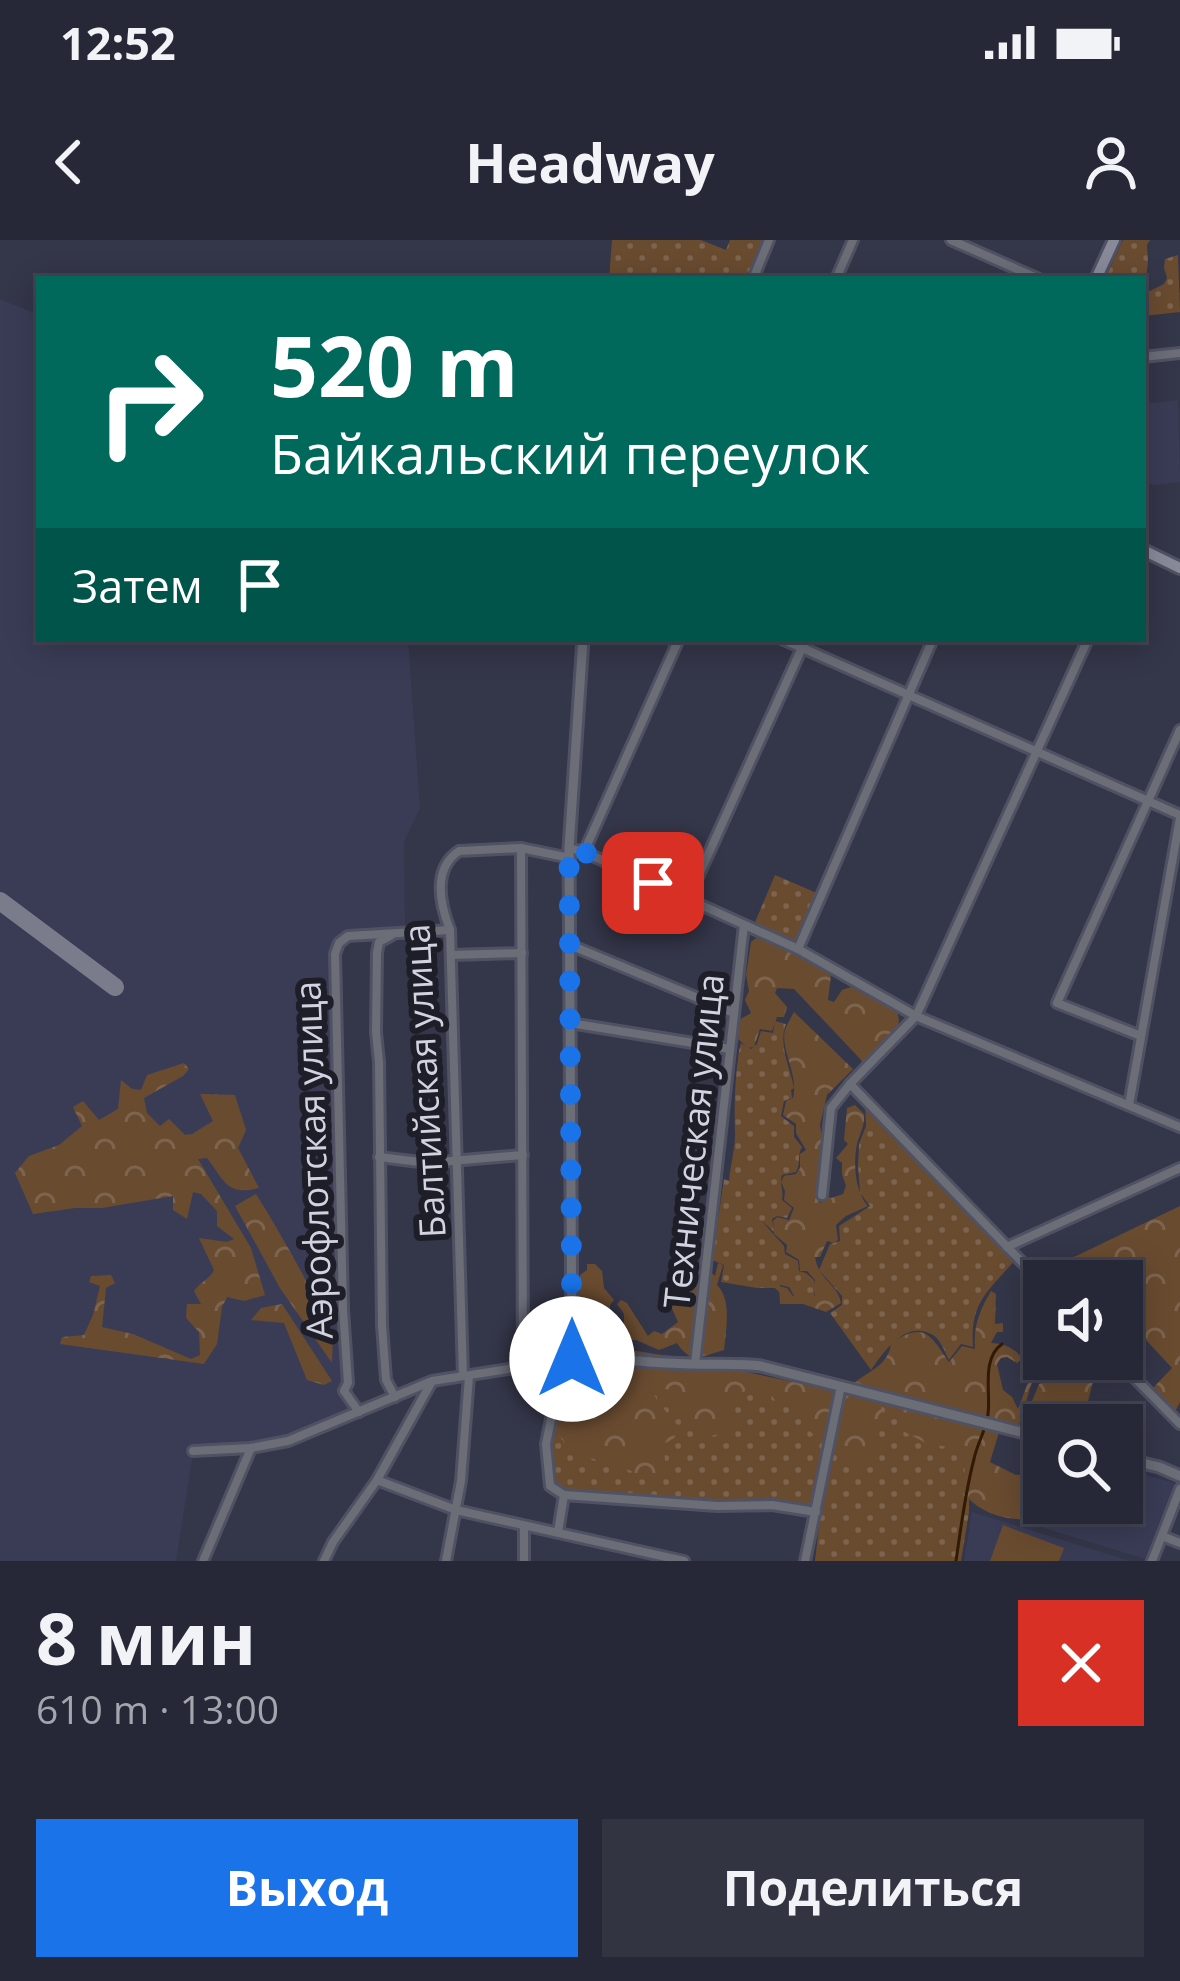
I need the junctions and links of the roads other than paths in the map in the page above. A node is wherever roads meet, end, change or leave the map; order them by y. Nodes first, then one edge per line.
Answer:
1 (769, 240) edge
2 (853, 240) edge
3 (951, 240) edge
4 (1114, 240) edge
5 (754, 276) edge
6 (837, 276) edge
7 (1033, 276) edge
8 (1097, 276) edge
9 (1180, 353) edge
10 (1146, 357) edge
11 (1146, 551) edge
12 (1180, 568) edge
13 (583, 642) edge
14 (678, 642) edge
15 (932, 642) edge
16 (1087, 642) edge
17 (804, 644) edge
18 (908, 695) junction
19 (1180, 730) edge
20 (1038, 752) junction
21 (1148, 801) junction
22 (1180, 817) edge
23 (521, 848) junction
24 (584, 852) junction
25 (569, 853) junction
26 (688, 899) junction
27 (745, 924) junction
28 (450, 930) junction
29 (398, 933) junction
30 (570, 945) junction
31 (798, 949) junction
32 (522, 953) junction
33 (451, 955) junction
34 (734, 1012) junction
35 (916, 1016) junction
36 (570, 1023) junction
37 (1142, 1036) junction
38 (730, 1049) junction
39 (850, 1084) junction
40 (1129, 1105) junction
41 (1180, 1126) edge
42 (523, 1155) junction
43 (379, 1157) junction
44 (457, 1162) junction
45 (1180, 1168) edge
46 (822, 1195) dead end
47 (1007, 1246) junction
48 (1023, 1263) edge
49 (567, 1359) junction
50 (694, 1364) junction
51 (523, 1366) junction
52 (466, 1376) junction
53 (1137, 1380) edge
54 (432, 1381) junction
55 (841, 1386) junction
56 (395, 1397) junction
57 (358, 1412) junction
58 (1180, 1424) edge
59 (1023, 1433) edge
60 (251, 1448) junction
61 (193, 1451) dead end
62 (1143, 1464) edge
63 (1180, 1476) edge
64 (377, 1480) junction
65 (1180, 1490) edge
66 (564, 1495) junction
67 (456, 1510) junction
68 (816, 1512) junction
69 (524, 1527) junction
70 (558, 1532) junction
71 (1162, 1536) junction
72 (1180, 1543) edge
73 (203, 1561) edge
74 (324, 1561) edge
75 (446, 1561) edge
76 (524, 1561) edge
77 (684, 1561) edge
78 (805, 1561) edge
79 (1152, 1561) edge

1 - 5 street
2 - 6 street
3 - 7 street
4 - 8 main road
9 - 10 street
11 - 12 main road
13 - 25 street
14 - 24 street
15 - 18 street
16 - 20 street
17 - 18 street
17 - 26 street
18 - 20 street
18 - 31 street
19 - 21 street
20 - 21 street
20 - 35 street
21 - 22 street
21 - 37 street
22 - 37 street
23 - 25 street
23 - 28 street, Балтийская улица
23 - 32 street
24 - 25 street
24 - 26 street
25 - 30 street
26 - 27 street
27 - 31 street
27 - 34 street, Техническая улица
28 - 29 street, Аэрофлотская улица
28 - 33 street, Балтийская улица
29 - 43 street
29 - 57 street, Аэрофлотская улица
30 - 34 street
30 - 36 street
31 - 35 street
32 - 33 street
32 - 42 street
33 - 44 street, Балтийская улица
34 - 38 street, Техническая улица
35 - 39 street
35 - 40 street
36 - 38 street
36 - 49 street
37 - 40 street
38 - 50 street, Техническая улица
39 - 46 street
39 - 47 street
40 - 41 street
42 - 44 street
42 - 51 street
43 - 44 street
43 - 56 street
44 - 52 street, Балтийская улица
45 - 47 street
47 - 48 street
49 - 50 street
49 - 51 street
49 - 66 street
50 - 55 street
51 - 52 street
52 - 54 street
52 - 67 street, Балтийская улица
53 - 58 street
54 - 56 street
54 - 64 street
55 - 59 street
55 - 68 street
56 - 57 street
57 - 60 street
60 - 61 street
60 - 73 street
62 - 63 street
64 - 67 street
64 - 74 street
65 - 71 street
66 - 68 street
66 - 70 street
67 - 69 street
67 - 75 street, Балтийская улица
68 - 78 street
69 - 70 street
69 - 76 street
70 - 77 street
71 - 72 street
71 - 79 street

